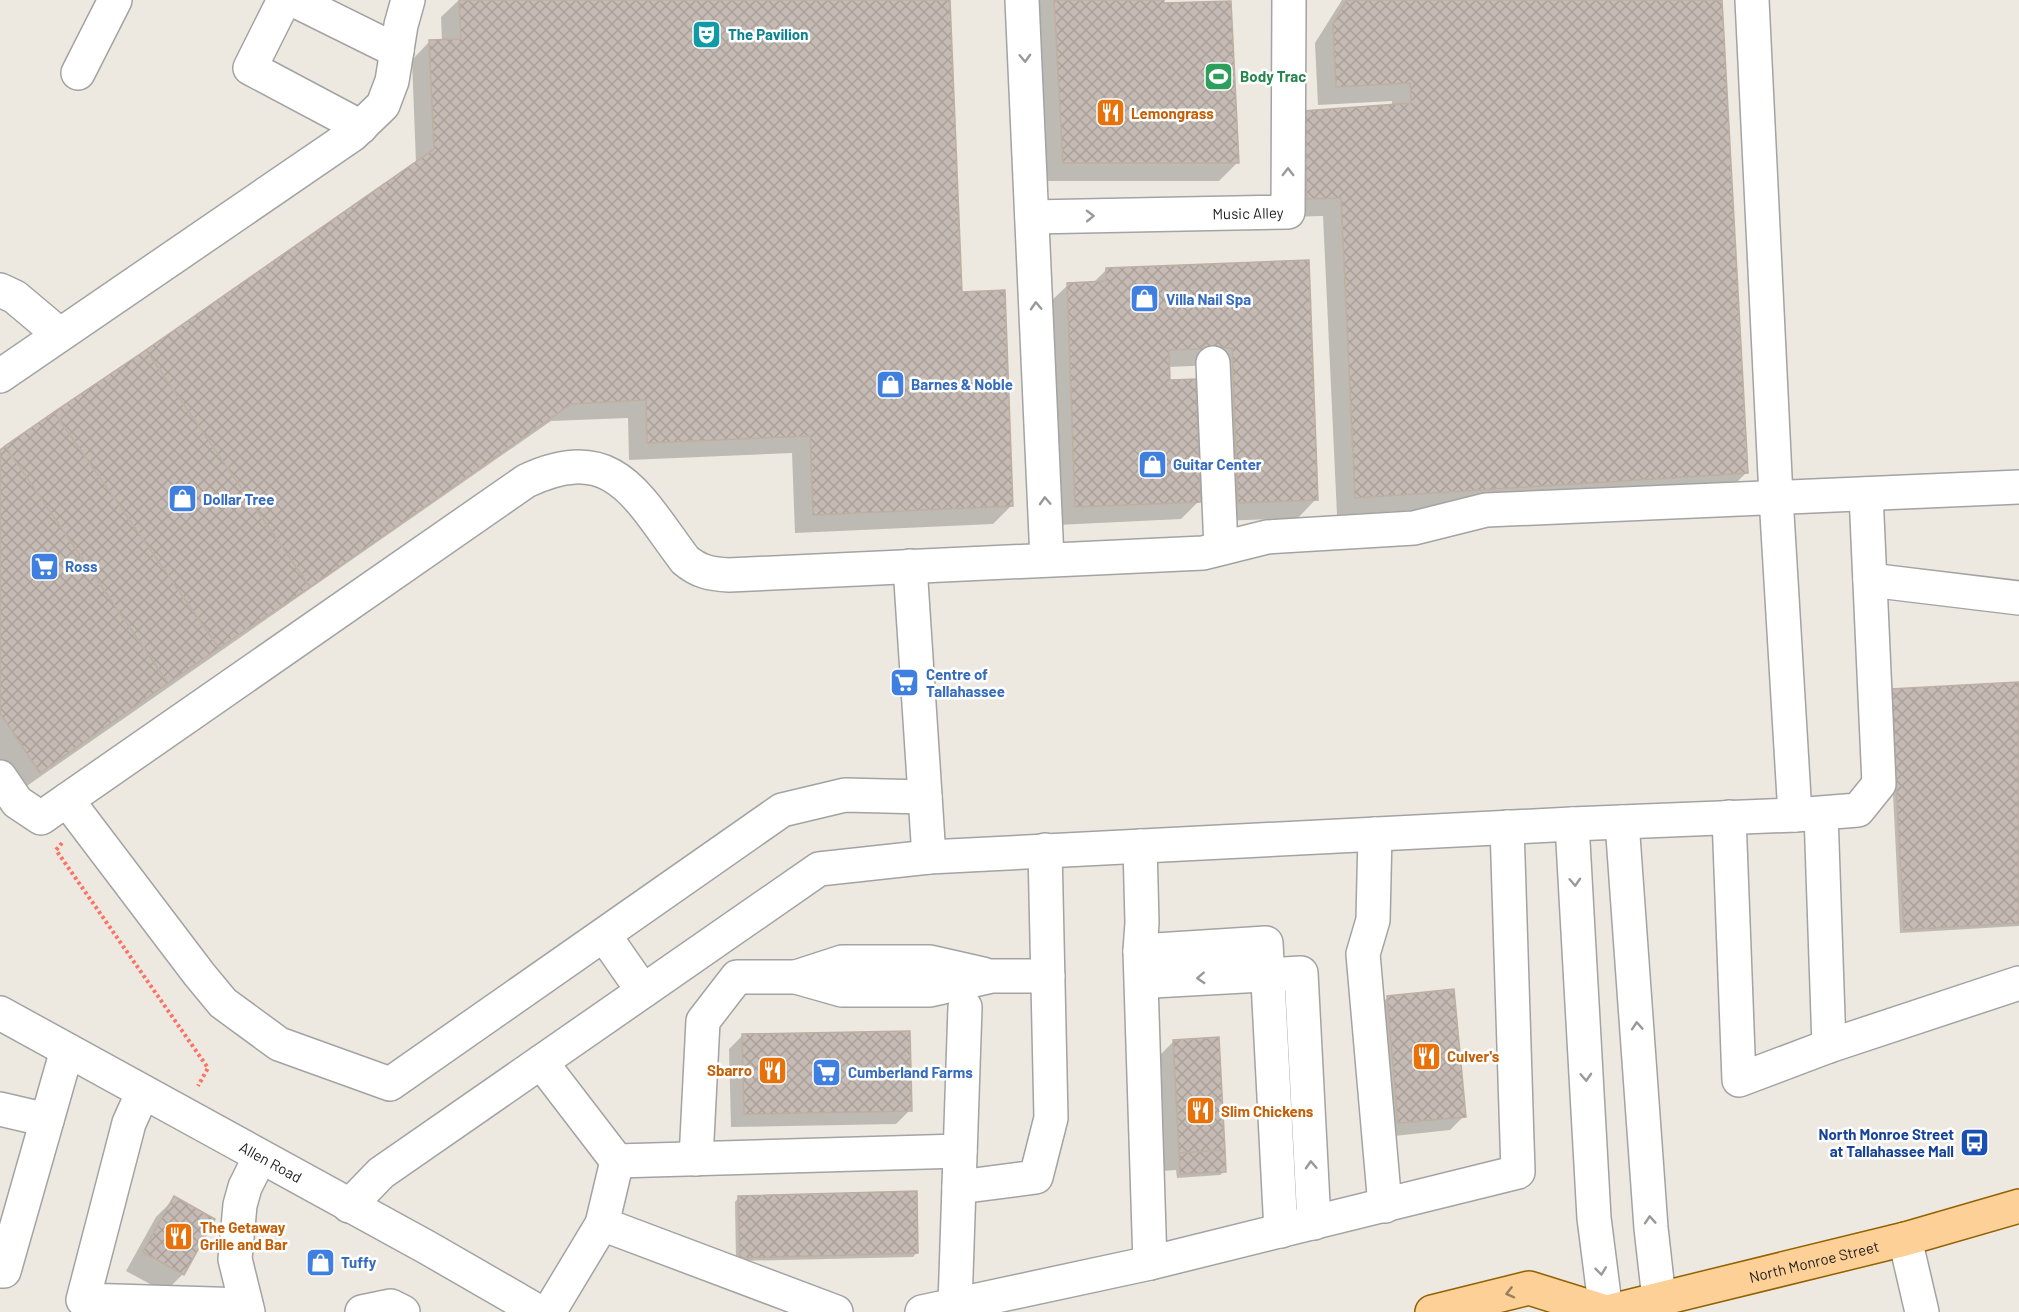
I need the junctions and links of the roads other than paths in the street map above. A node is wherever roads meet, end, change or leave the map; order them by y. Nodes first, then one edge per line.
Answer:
1 (115, 0) edge
2 (284, 0) edge
3 (294, 0) edge
4 (408, 0) edge
5 (1022, 0) edge
6 (1752, 0) edge
7 (1290, 2) edge
8 (397, 51) junction
9 (78, 73) dead end
10 (361, 127) junction
11 (1032, 218) junction
12 (0, 290) edge
13 (59, 334) junction
14 (1213, 363) dead end
15 (0, 376) edge
16 (2019, 487) edge
17 (1866, 494) junction
18 (1776, 497) junction
19 (1221, 548) junction
20 (1047, 559) junction
21 (910, 566) junction
22 (1870, 580) junction
23 (2019, 598) edge
24 (0, 777) edge
25 (925, 797) junction
26 (72, 806) junction
27 (1808, 814) junction
28 (1729, 817) junction
29 (1622, 822) junction
30 (1572, 824) junction
31 (1507, 827) junction
32 (1374, 834) junction
33 (1140, 846) junction
34 (1045, 850) junction
35 (929, 857) junction
36 (604, 935) junction
37 (1140, 951) junction
38 (1267, 974) junction
39 (1048, 976) junction
40 (2019, 983) edge
41 (643, 991) junction
42 (965, 1007) dead end
43 (0, 1013) edge
44 (1830, 1046) junction
45 (67, 1050) junction
46 (541, 1062) junction
47 (142, 1092) junction
48 (0, 1109) edge
49 (47, 1120) junction
50 (960, 1151) junction
51 (260, 1157) junction
52 (696, 1159) junction
53 (617, 1161) junction
54 (1147, 1166) junction
55 (959, 1187) junction
56 (349, 1206) junction
57 (1385, 1206) junction
58 (2019, 1206) edge
59 (1314, 1223) junction
60 (602, 1224) junction
61 (1281, 1231) junction
62 (1905, 1239) junction
63 (1150, 1263) junction
64 (0, 1270) edge
65 (1659, 1299) junction
66 (955, 1305) junction
67 (247, 1308) edge
68 (362, 1312) edge
69 (403, 1312) edge
70 (539, 1312) edge
71 (549, 1312) edge
72 (836, 1312) edge
73 (922, 1312) edge
74 (1432, 1312) edge
75 (1606, 1312) edge
76 (1922, 1312) edge

1 - 9 street
2 - 10 street
3 - 8 street
4 - 8 street
5 -> 11 street
6 - 18 street
11 -> 7 street, Music Alley
8 - 10 street
10 - 13 street
20 -> 11 street
12 - 13 street
13 - 15 street
14 - 19 street
16 - 17 street
17 - 18 street
17 - 22 street
18 - 19 street
18 - 27 street
19 - 20 street
20 - 21 street
21 - 25 street
21 - 26 street
22 - 23 street
22 - 27 street
24 - 26 street
25 - 35 street
25 - 36 street
26 - 36 street
27 - 28 street
27 - 44 street
28 - 29 street
28 - 44 street
29 - 30 street
65 -> 29 street
30 - 31 street
30 -> 75 street
31 - 32 street
31 - 57 street
32 - 33 street
32 - 57 street
33 - 34 street
33 - 37 street
34 - 35 street
34 - 39 street
35 - 41 street
36 - 41 street
37 - 38 street
37 - 54 street
38 -> 54 street
59 -> 38 street
38 - 61 street
39 - 52 street
39 - 55 street
40 - 44 street
41 - 46 street
42 - 50 street
43 - 45 street, Allen Road
45 - 47 street, Allen Road
45 - 49 street
46 - 53 street
46 - 56 street
47 - 51 street, Allen Road
47 - 67 street
48 - 49 street
49 - 64 street
50 - 52 street
50 - 55 street
51 - 56 street, Allen Road
51 - 67 street
52 - 53 street
53 - 60 street
54 - 63 street
55 - 66 street
56 - 70 street, Allen Road
57 - 59 street
58 - 62 main road, North Monroe Street
59 - 61 street
60 - 71 street
60 - 72 street
61 - 63 street
62 - 65 main road, North Monroe Street
62 - 76 street
63 - 66 street
65 - 75 main road, North Monroe Street
66 - 73 street
68 - 69 street
75 -> 74 main road

